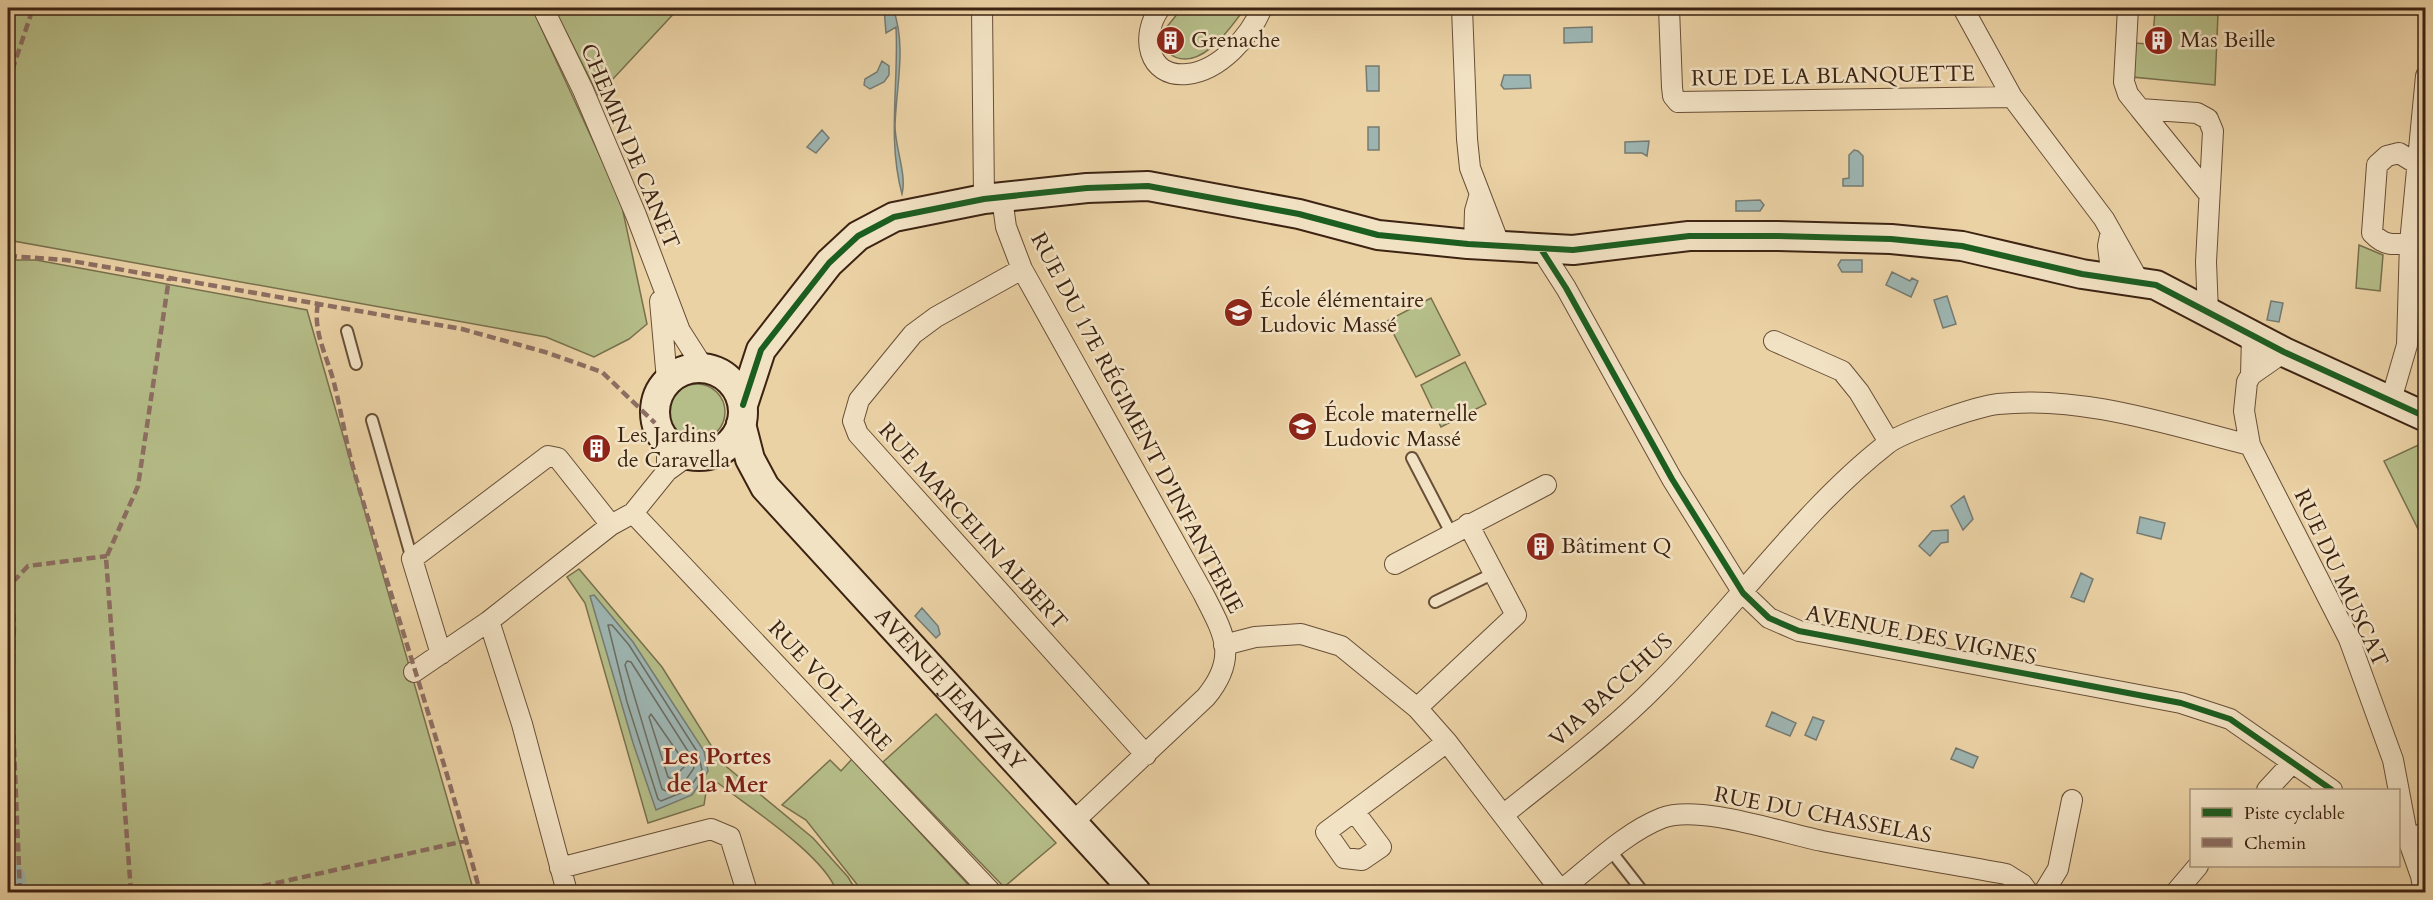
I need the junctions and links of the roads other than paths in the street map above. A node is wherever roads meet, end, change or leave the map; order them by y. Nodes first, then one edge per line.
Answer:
1 (543, 8) edge
2 (982, 8) edge
3 (1160, 8) edge
4 (1262, 8) edge
5 (1462, 8) edge
6 (1669, 8) edge
7 (1963, 8) edge
8 (2128, 8) edge
9 (2426, 75) edge
10 (2012, 98) junction
11 (2140, 109) junction
12 (2417, 164) junction
13 (2208, 194) junction
14 (993, 198) junction
15 (1477, 204) junction
16 (2110, 239) junction
17 (2410, 243) junction
18 (1474, 244) junction
19 (1541, 249) junction
20 (1572, 249) junction
21 (2206, 262) junction
22 (1022, 269) junction
23 (657, 272) junction
24 (2082, 274) junction
25 (2126, 281) junction
26 (1566, 288) junction
27 (2183, 300) junction
28 (2208, 314) junction
29 (347, 331) dead end
30 (2252, 336) junction
31 (1774, 341) dead end
32 (761, 350) junction
33 (2284, 352) junction
34 (356, 364) dead end
35 (2401, 366) junction
36 (709, 369) junction
37 (2251, 375) junction
38 (667, 380) junction
39 (2363, 387) junction
40 (2409, 408) edge
41 (742, 415) junction
42 (372, 420) dead end
43 (1889, 442) junction
44 (2250, 445) junction
45 (682, 457) junction
46 (1412, 458) dead end
47 (1546, 485) dead end
48 (765, 487) junction
49 (633, 513) junction
50 (611, 525) junction
51 (1460, 529) junction
52 (412, 559) junction
53 (1395, 564) dead end
54 (1494, 573) junction
55 (1743, 593) junction
56 (1435, 603) dead end
57 (489, 621) junction
58 (1224, 645) junction
59 (441, 654) junction
60 (414, 672) dead end
61 (1417, 708) junction
62 (1447, 742) junction
63 (1146, 755) junction
64 (2291, 764) junction
65 (2268, 789) edge
66 (2330, 789) edge
67 (2400, 789) edge
68 (2400, 789) edge
69 (2072, 800) dead end
70 (1354, 811) dead end
71 (1503, 815) junction
72 (1072, 823) junction
73 (2411, 835) edge
74 (2426, 850) edge
75 (1611, 851) junction
76 (2197, 867) edge
77 (560, 868) junction
78 (567, 892) edge
79 (747, 892) edge
80 (991, 892) edge
81 (1136, 892) edge
82 (1560, 892) edge
83 (1643, 892) edge
84 (2028, 892) edge
85 (2044, 892) edge
86 (2176, 892) edge
87 (2424, 892) edge

1 - 23 street, CHEMIN DE CANET
2 - 14 street, RUE DU 17E RÉGIMENT D'INFANTERIE
3 - 4 street
5 - 15 street
6 - 10 street, RUE DE LA BLANQUETTE
7 - 10 street
8 - 11 street
9 - 12 street
10 - 16 street
11 - 13 street
11 - 13 street
12 - 17 street
12 - 17 street
13 - 21 street
14 - 18 street
14 - 22 street, RUE DU 17E RÉGIMENT D'INFANTERIE
14 - 32 street
15 - 18 street
15 - 18 street
16 - 24 street
16 - 25 street
16 - 25 street
17 - 35 street
18 - 19 street
19 - 20 street
19 - 26 street, AVENUE DES VIGNES
20 - 24 street
20 - 26 street
21 - 27 street
21 - 28 street
22 - 58 street, RUE DU 17E RÉGIMENT D'INFANTERIE
22 - 63 street, RUE MARCELIN ALBERT
23 - 36 street, CHEMIN DE CANET
23 - 38 street, CHEMIN DE CANET
24 - 25 street
25 - 27 street
26 - 55 street, AVENUE DES VIGNES
27 - 28 street
28 - 30 street
29 - 34 lane
30 - 33 street
30 - 37 street, RUE DU MUSCAT
31 - 43 street
32 - 36 street
32 - 41 street
33 - 37 street
33 - 39 street
35 - 39 street
35 - 40 street
36 - 38 street
36 - 41 street
37 - 44 street, RUE DU MUSCAT
38 - 45 street
39 - 40 street
41 - 45 street
41 - 48 street, AVENUE JEAN ZAY
42 - 52 lane
43 - 44 street
43 - 55 street
44 - 68 street, RUE DU MUSCAT
45 - 48 street, AVENUE JEAN ZAY
45 - 49 street
46 - 51 lane
47 - 51 street
48 - 72 street, AVENUE JEAN ZAY
49 - 50 street
49 - 80 street, RUE VOLTAIRE
50 - 52 street
50 - 57 street
51 - 53 street
51 - 54 street
52 - 59 street
54 - 56 lane
54 - 61 street
55 - 64 street, AVENUE DES VIGNES
55 - 71 street, VIA BACCHUS
57 - 59 street
57 - 77 street
58 - 61 street
58 - 63 street, RUE DU 17E RÉGIMENT D'INFANTERIE
59 - 60 street
61 - 62 street
62 - 70 street
62 - 71 street
63 - 72 street, RUE DU 17E RÉGIMENT D'INFANTERIE
64 - 65 street
64 - 66 street, AVENUE DES VIGNES
67 - 73 street, RUE DU MUSCAT
69 - 85 street
71 - 82 street
72 - 81 street, AVENUE JEAN ZAY
73 - 74 street
73 - 87 street
75 - 82 street
75 - 83 lane
75 - 84 street, RUE DU CHASSELAS
76 - 86 street
77 - 78 street
77 - 79 street

